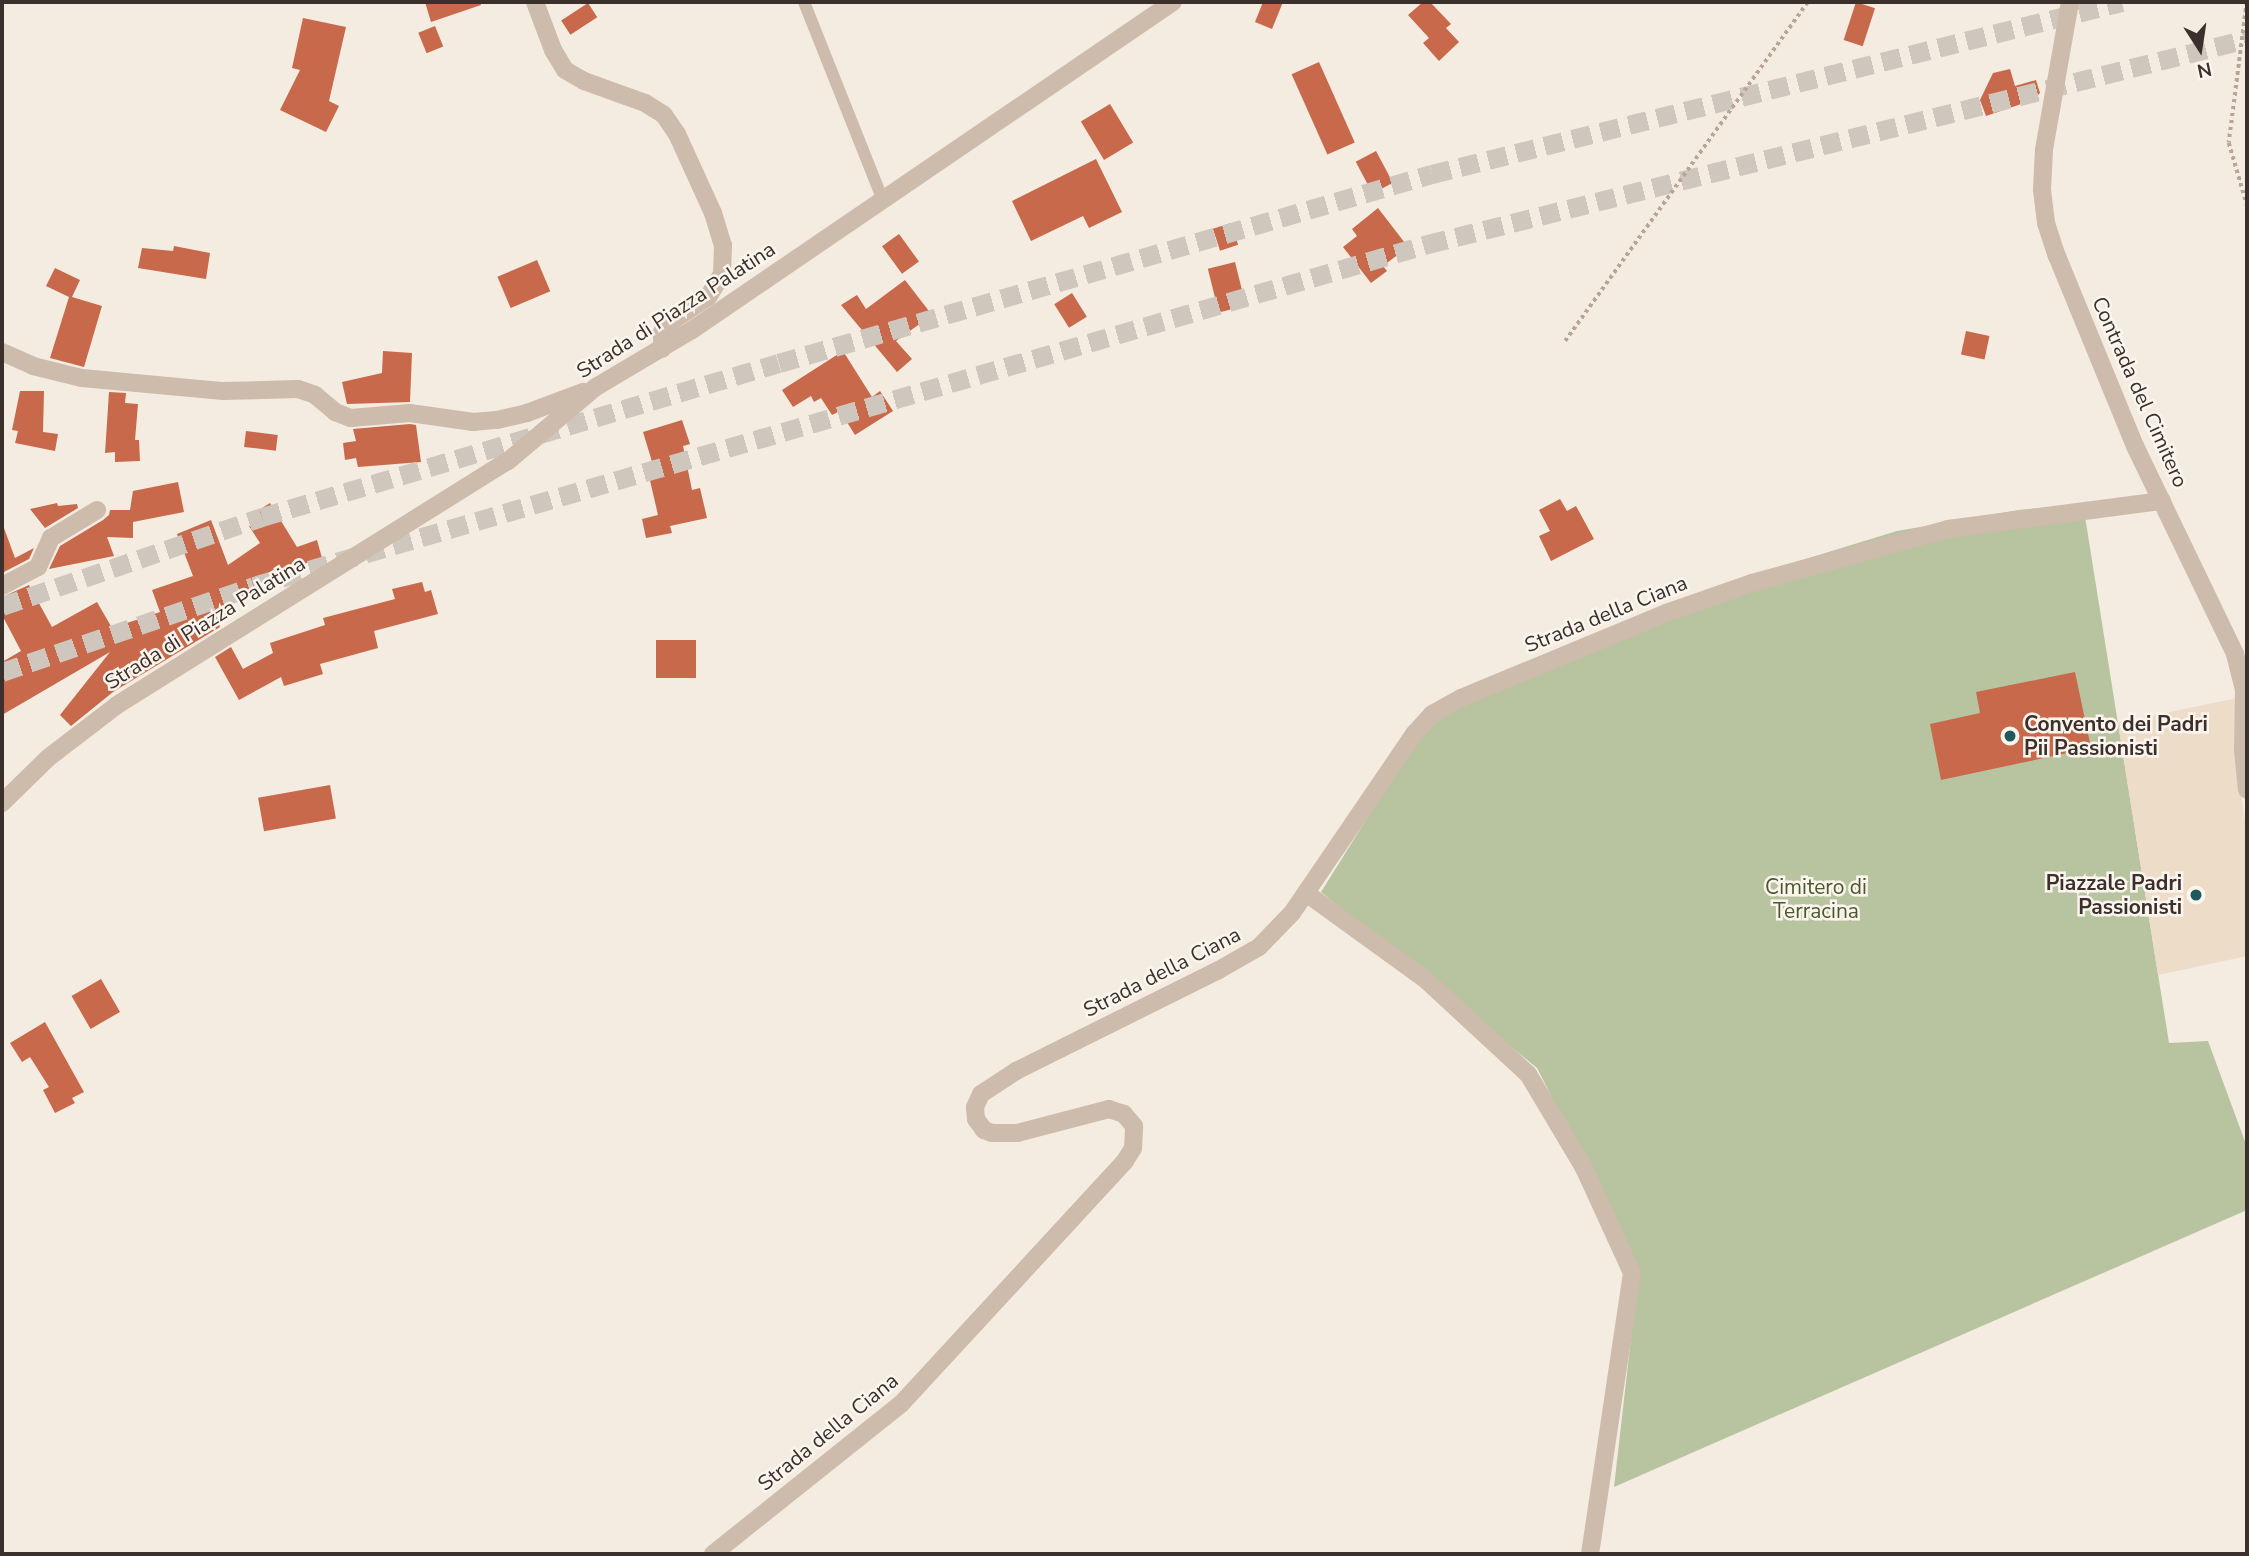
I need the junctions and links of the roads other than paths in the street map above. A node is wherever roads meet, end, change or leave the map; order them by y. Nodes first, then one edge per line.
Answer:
1 (536, 2) edge
2 (804, 2) edge
3 (1172, 2) edge
4 (2070, 2) edge
5 (883, 201) junction
6 (662, 349) junction
7 (2, 352) edge
8 (596, 387) junction
9 (2162, 501) junction
10 (97, 510) dead end
11 (2, 586) edge
12 (2247, 790) edge
13 (2, 803) edge
14 (1306, 893) junction
15 (713, 1554) edge
16 (1590, 1554) edge

1 - 6 street
2 - 5 lane
3 - 5 street, Strada di Piazza Palatina
4 - 9 street, Contrada del Cimitero
5 - 6 street, Strada di Piazza Palatina
6 - 8 street, Strada di Piazza Palatina
7 - 8 street
8 - 13 street, Strada di Piazza Palatina
9 - 12 street, Contrada del Cimitero
9 - 14 street, Strada della Ciana
10 - 11 street
14 - 15 street, Strada della Ciana
14 - 16 street

